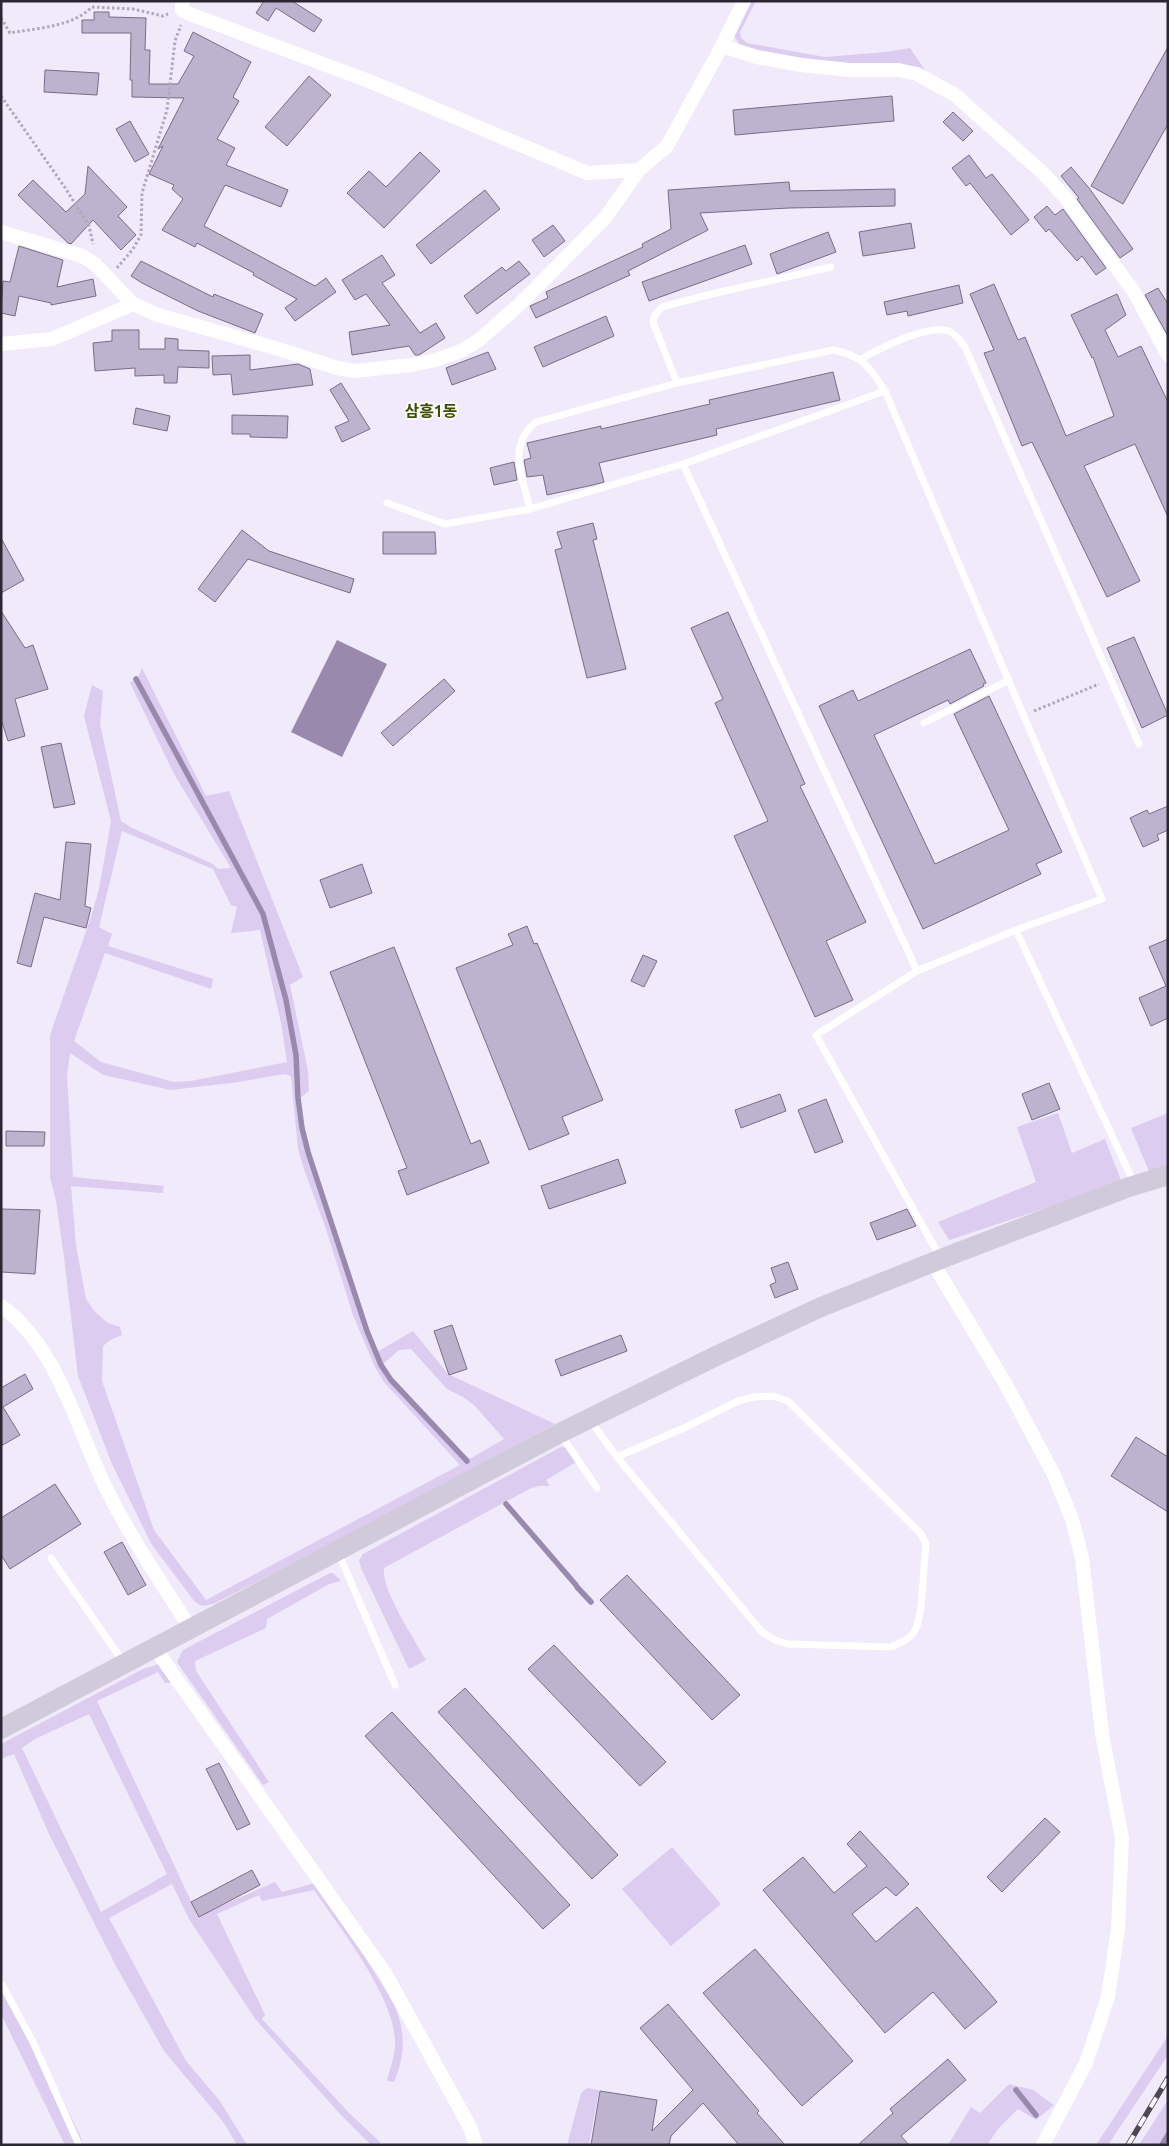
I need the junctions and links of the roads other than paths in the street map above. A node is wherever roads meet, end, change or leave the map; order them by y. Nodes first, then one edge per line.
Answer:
1 (744, 1) edge
2 (184, 8) edge
3 (722, 46) junction
4 (639, 170) junction
5 (1, 232) edge
6 (831, 267) dead end
7 (132, 304) junction
8 (1, 344) edge
9 (1168, 355) edge
10 (861, 359) junction
11 (677, 383) junction
12 (885, 391) junction
13 (683, 464) junction
14 (387, 502) dead end
15 (530, 509) junction
16 (1009, 680) junction
17 (924, 723) dead end
18 (1139, 744) dead end
19 (1016, 930) junction
20 (917, 970) junction
21 (1167, 1177) edge
22 (1135, 1185) junction
23 (938, 1261) junction
24 (1, 1306) edge
25 (588, 1418) junction
26 (560, 1433) junction
27 (617, 1456) junction
28 (598, 1488) dead end
29 (338, 1552) junction
30 (51, 1558) dead end
31 (190, 1628) junction
32 (154, 1647) junction
33 (124, 1663) junction
34 (395, 1685) dead end
35 (1, 1729) edge
36 (1, 1983) edge
37 (79, 2145) edge
38 (476, 2145) edge
39 (1043, 2145) edge

1 - 3 street
2 - 4 street
3 - 4 street
3 - 9 street
4 - 7 street
5 - 7 street
6 - 11 lane
7 - 8 street
10 - 11 lane
10 - 12 lane
10 - 18 lane
11 - 15 lane
12 - 13 lane
12 - 16 lane
13 - 15 lane
13 - 20 lane
14 - 15 lane
16 - 17 lane
16 - 19 lane
19 - 20 lane
19 - 22 lane
20 - 23 lane
21 - 22 street
22 - 23 street
23 - 25 street
23 - 39 street
24 - 31 street
25 - 26 street
25 - 27 lane
26 - 28 lane
26 - 29 street
27 - 27 lane
29 - 31 street
29 - 34 lane
30 - 33 lane
31 - 32 street
32 - 33 street
32 - 38 street
33 - 35 street
36 - 37 lane

